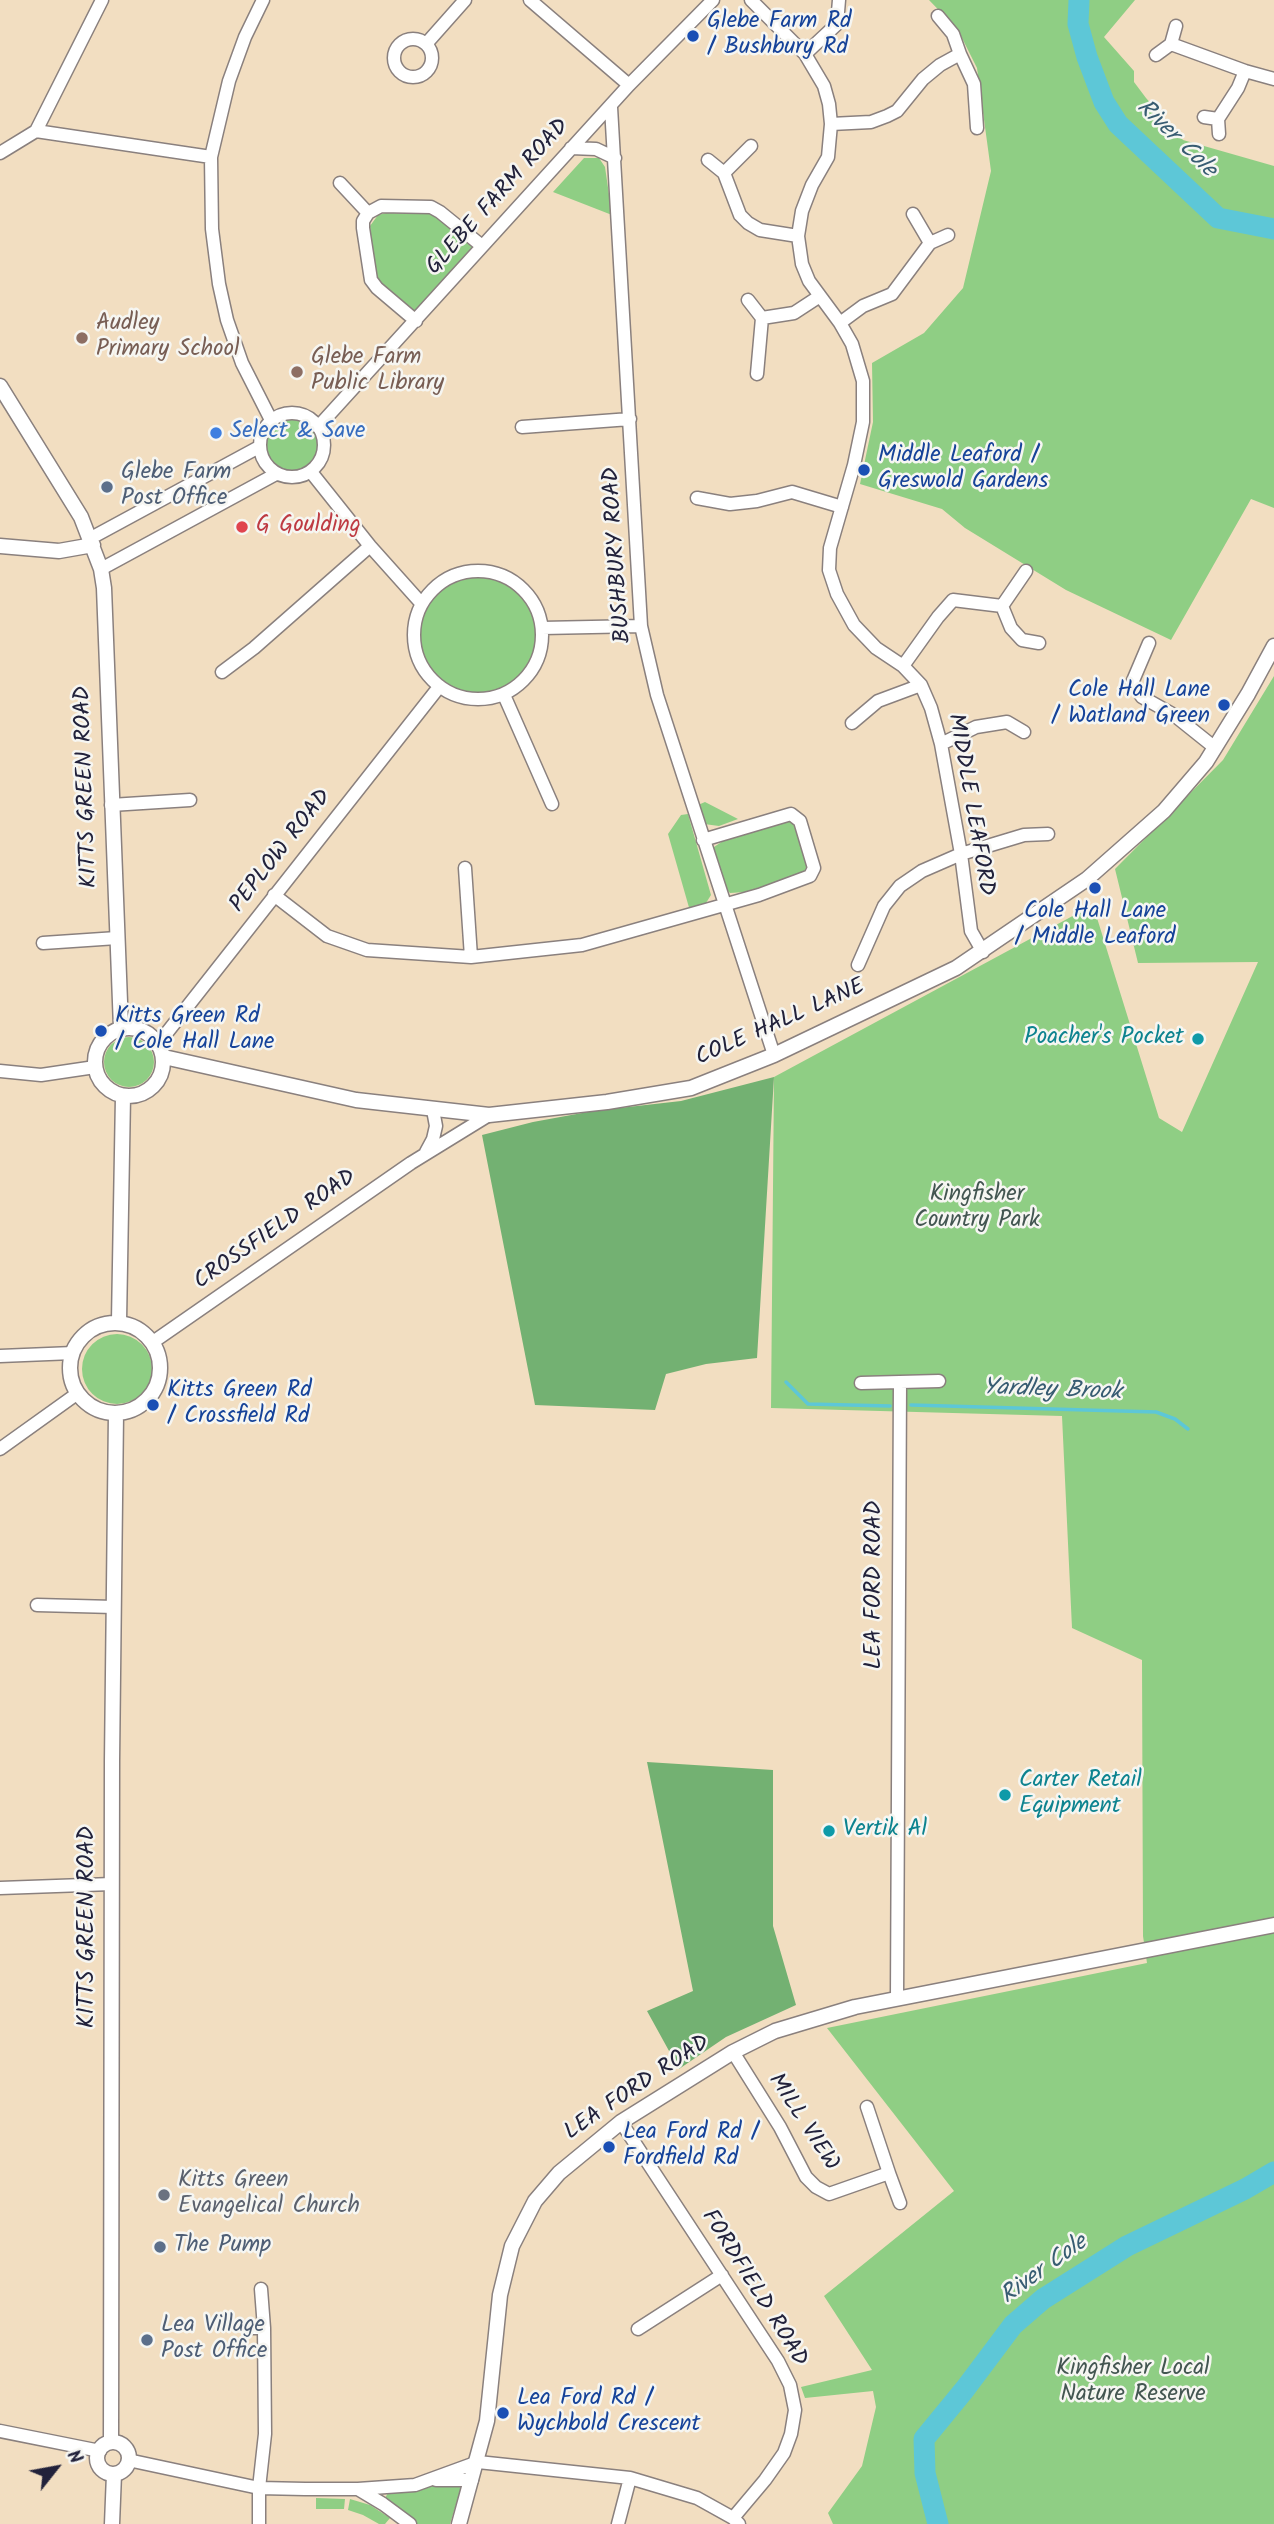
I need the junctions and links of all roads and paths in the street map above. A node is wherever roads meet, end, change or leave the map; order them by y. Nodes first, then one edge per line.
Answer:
1 (263, 0) edge
2 (465, 0) edge
3 (530, 0) edge
4 (713, 0) edge
5 (751, 0) edge
6 (838, 0) edge
7 (100, 4) edge
8 (938, 16) dead end
9 (1175, 26) dead end
10 (426, 44) dead end
11 (1171, 44) junction
12 (805, 54) junction
13 (961, 54) junction
14 (1156, 55) dead end
15 (1245, 71) junction
16 (1274, 79) edge
17 (629, 85) junction
18 (611, 107) junction
19 (1204, 117) dead end
20 (1218, 119) junction
21 (831, 124) junction
22 (977, 128) dead end
23 (36, 131) junction
24 (1219, 134) dead end
25 (751, 146) dead end
26 (571, 148) junction
27 (0, 153) edge
28 (211, 158) junction
29 (615, 158) junction
30 (708, 160) dead end
31 (724, 173) junction
32 (340, 183) dead end
33 (368, 213) junction
34 (913, 214) dead end
35 (948, 234) dead end
36 (797, 236) junction
37 (930, 243) junction
38 (482, 246) junction
39 (820, 296) junction
40 (748, 300) dead end
41 (762, 318) junction
42 (416, 321) junction
43 (841, 323) junction
44 (757, 374) dead end
45 (0, 386) edge
46 (630, 419) junction
47 (271, 420) junction
48 (318, 427) junction
49 (522, 428) dead end
50 (259, 447) junction
51 (311, 472) junction
52 (276, 474) junction
53 (697, 498) dead end
54 (842, 507) junction
55 (92, 542) junction
56 (0, 546) edge
57 (370, 546) junction
58 (101, 569) junction
59 (1026, 571) dead end
60 (421, 603) junction
61 (1002, 606) junction
62 (641, 626) junction
63 (542, 628) junction
64 (1149, 642) dead end
65 (1039, 643) dead end
66 (1274, 646) edge
67 (903, 666) junction
68 (222, 672) dead end
69 (921, 685) junction
70 (439, 687) junction
71 (504, 695) junction
72 (852, 723) dead end
73 (1024, 732) dead end
74 (940, 744) junction
75 (1213, 747) junction
76 (190, 800) dead end
77 (552, 804) dead end
78 (111, 805) junction
79 (1048, 834) dead end
80 (703, 840) junction
81 (961, 854) junction
82 (465, 868) dead end
83 (274, 895) junction
84 (726, 906) junction
85 (117, 939) junction
86 (43, 943) dead end
87 (867, 947) junction
88 (983, 952) junction
89 (880, 953) dead end
90 (471, 957) junction
91 (858, 965) dead end
92 (121, 1028) junction
93 (161, 1051) junction
94 (774, 1055) junction
95 (95, 1067) junction
96 (0, 1071) edge
97 (123, 1096) junction
98 (433, 1110) junction
99 (489, 1115) junction
100 (424, 1155) junction
101 (119, 1321) junction
102 (153, 1342) junction
103 (72, 1353) junction
104 (0, 1356) edge
105 (939, 1381) dead end
106 (861, 1383) dead end
107 (901, 1383) junction
108 (78, 1393) junction
109 (116, 1413) junction
110 (0, 1449) edge
111 (37, 1605) dead end
112 (114, 1607) junction
113 (112, 1884) junction
114 (0, 1888) edge
115 (1274, 1925) edge
116 (897, 1997) junction
117 (733, 2052) junction
118 (867, 2107) dead end
119 (621, 2122) junction
120 (889, 2173) junction
121 (900, 2203) dead end
122 (722, 2275) junction
123 (261, 2289) dead end
124 (247, 2328) dead end
125 (264, 2328) junction
126 (638, 2329) dead end
127 (0, 2431) edge
128 (105, 2446) junction
129 (128, 2460) junction
130 (478, 2462) junction
131 (114, 2474) junction
132 (629, 2478) junction
133 (472, 2480) junction
134 (415, 2485) junction
135 (259, 2488) junction
136 (358, 2489) junction
137 (736, 2521) edge
138 (112, 2524) edge
139 (260, 2524) edge
140 (409, 2524) edge
141 (459, 2524) edge
142 (618, 2524) edge

1 - 28 street
2 - 10 street
3 - 17 street
4 - 17 street, GLEBE FARM ROAD
5 - 12 street, MIDDLE LEAFORD
6 - 12 street
7 - 23 street
8 - 13 street
9 - 11 street
11 - 14 street
11 - 15 street
12 - 21 street, MIDDLE LEAFORD
13 - 21 street
13 - 22 street
15 - 16 street
15 - 20 street
17 - 18 street, GLEBE FARM ROAD
18 - 26 street, GLEBE FARM ROAD
18 - 29 street, BUSHBURY ROAD
19 - 20 street
20 - 24 street
21 - 36 street, MIDDLE LEAFORD
23 - 27 street
23 - 28 street
25 - 31 street
26 - 29 street
26 - 38 street, GLEBE FARM ROAD
28 - 47 street
29 - 46 street, BUSHBURY ROAD
30 - 31 street
31 - 36 street
32 - 33 street
33 - 38 street
33 - 42 street
34 - 37 street
35 - 37 street
36 - 39 street, MIDDLE LEAFORD
37 - 43 street
38 - 42 street, GLEBE FARM ROAD
39 - 41 street
39 - 43 street, MIDDLE LEAFORD
40 - 41 street
41 - 44 street
42 - 48 street, GLEBE FARM ROAD
43 - 54 street, MIDDLE LEAFORD
45 - 55 street, KITTS GREEN ROAD
46 - 49 street
46 - 62 street, BUSHBURY ROAD
47 - 48 street
47 - 50 street
48 - 51 street
50 - 52 street
50 - 55 street
51 - 52 street
51 - 57 street
52 - 58 street
53 - 54 street
54 - 67 street, MIDDLE LEAFORD
55 - 56 street
55 - 58 street, KITTS GREEN ROAD
57 - 60 street
57 - 68 street
58 - 78 street, KITTS GREEN ROAD
59 - 61 street
60 - 63 street
60 - 70 street
61 - 65 street
61 - 67 street
62 - 63 street
62 - 80 street, BUSHBURY ROAD
63 - 71 street
64 - 75 street
66 - 75 street, COLE HALL LANE
67 - 69 street, MIDDLE LEAFORD
69 - 72 street
69 - 74 street, MIDDLE LEAFORD
70 - 71 street
70 - 83 street, PEPLOW ROAD
71 - 77 street
73 - 74 street
74 - 81 street, MIDDLE LEAFORD
75 - 88 street, COLE HALL LANE
76 - 78 street
78 - 85 street, KITTS GREEN ROAD
79 - 81 street
80 - 84 street, BUSHBURY ROAD
80 - 84 street
81 - 87 street
81 - 88 street, MIDDLE LEAFORD
82 - 90 street
83 - 90 street
83 - 93 street, PEPLOW ROAD
84 - 90 street
84 - 94 street, BUSHBURY ROAD
85 - 86 street
85 - 92 street, KITTS GREEN ROAD
87 - 89 street
87 - 91 street
88 - 94 street, COLE HALL LANE
92 - 93 street
92 - 95 street
93 - 97 street
93 - 98 street, COLE HALL LANE
94 - 99 street, COLE HALL LANE
95 - 96 street
95 - 97 street
97 - 101 street
98 - 99 street, COLE HALL LANE
98 - 100 street
99 - 100 street, CROSSFIELD ROAD
100 - 102 street, CROSSFIELD ROAD
101 - 102 street
101 - 103 street
102 - 109 street
103 - 104 street
103 - 108 street
105 - 107 street
106 - 107 street
107 - 116 street, LEA FORD ROAD
108 - 109 street
108 - 110 street
109 - 112 street, KITTS GREEN ROAD
111 - 112 street
112 - 113 street, KITTS GREEN ROAD
113 - 114 street
113 - 128 street, KITTS GREEN ROAD
115 - 116 street, LEA FORD ROAD
116 - 117 street, LEA FORD ROAD
117 - 119 street, LEA FORD ROAD
117 - 120 street, MILL VIEW
118 - 120 street
119 - 122 street, FORDFIELD ROAD
119 - 130 street, LEA FORD ROAD
120 - 121 street
122 - 126 street
122 - 137 street, FORDFIELD ROAD
123 - 125 street
124 - 125 street
125 - 135 street
127 - 128 street
128 - 129 street
128 - 131 street
129 - 131 street
129 - 135 street
130 - 132 street
130 - 133 street, LEA FORD ROAD
130 - 134 street
131 - 138 street
132 - 137 street
132 - 142 street
133 - 134 street
133 - 141 street, LEA FORD ROAD
134 - 136 street
135 - 136 street
135 - 139 street
136 - 140 street

